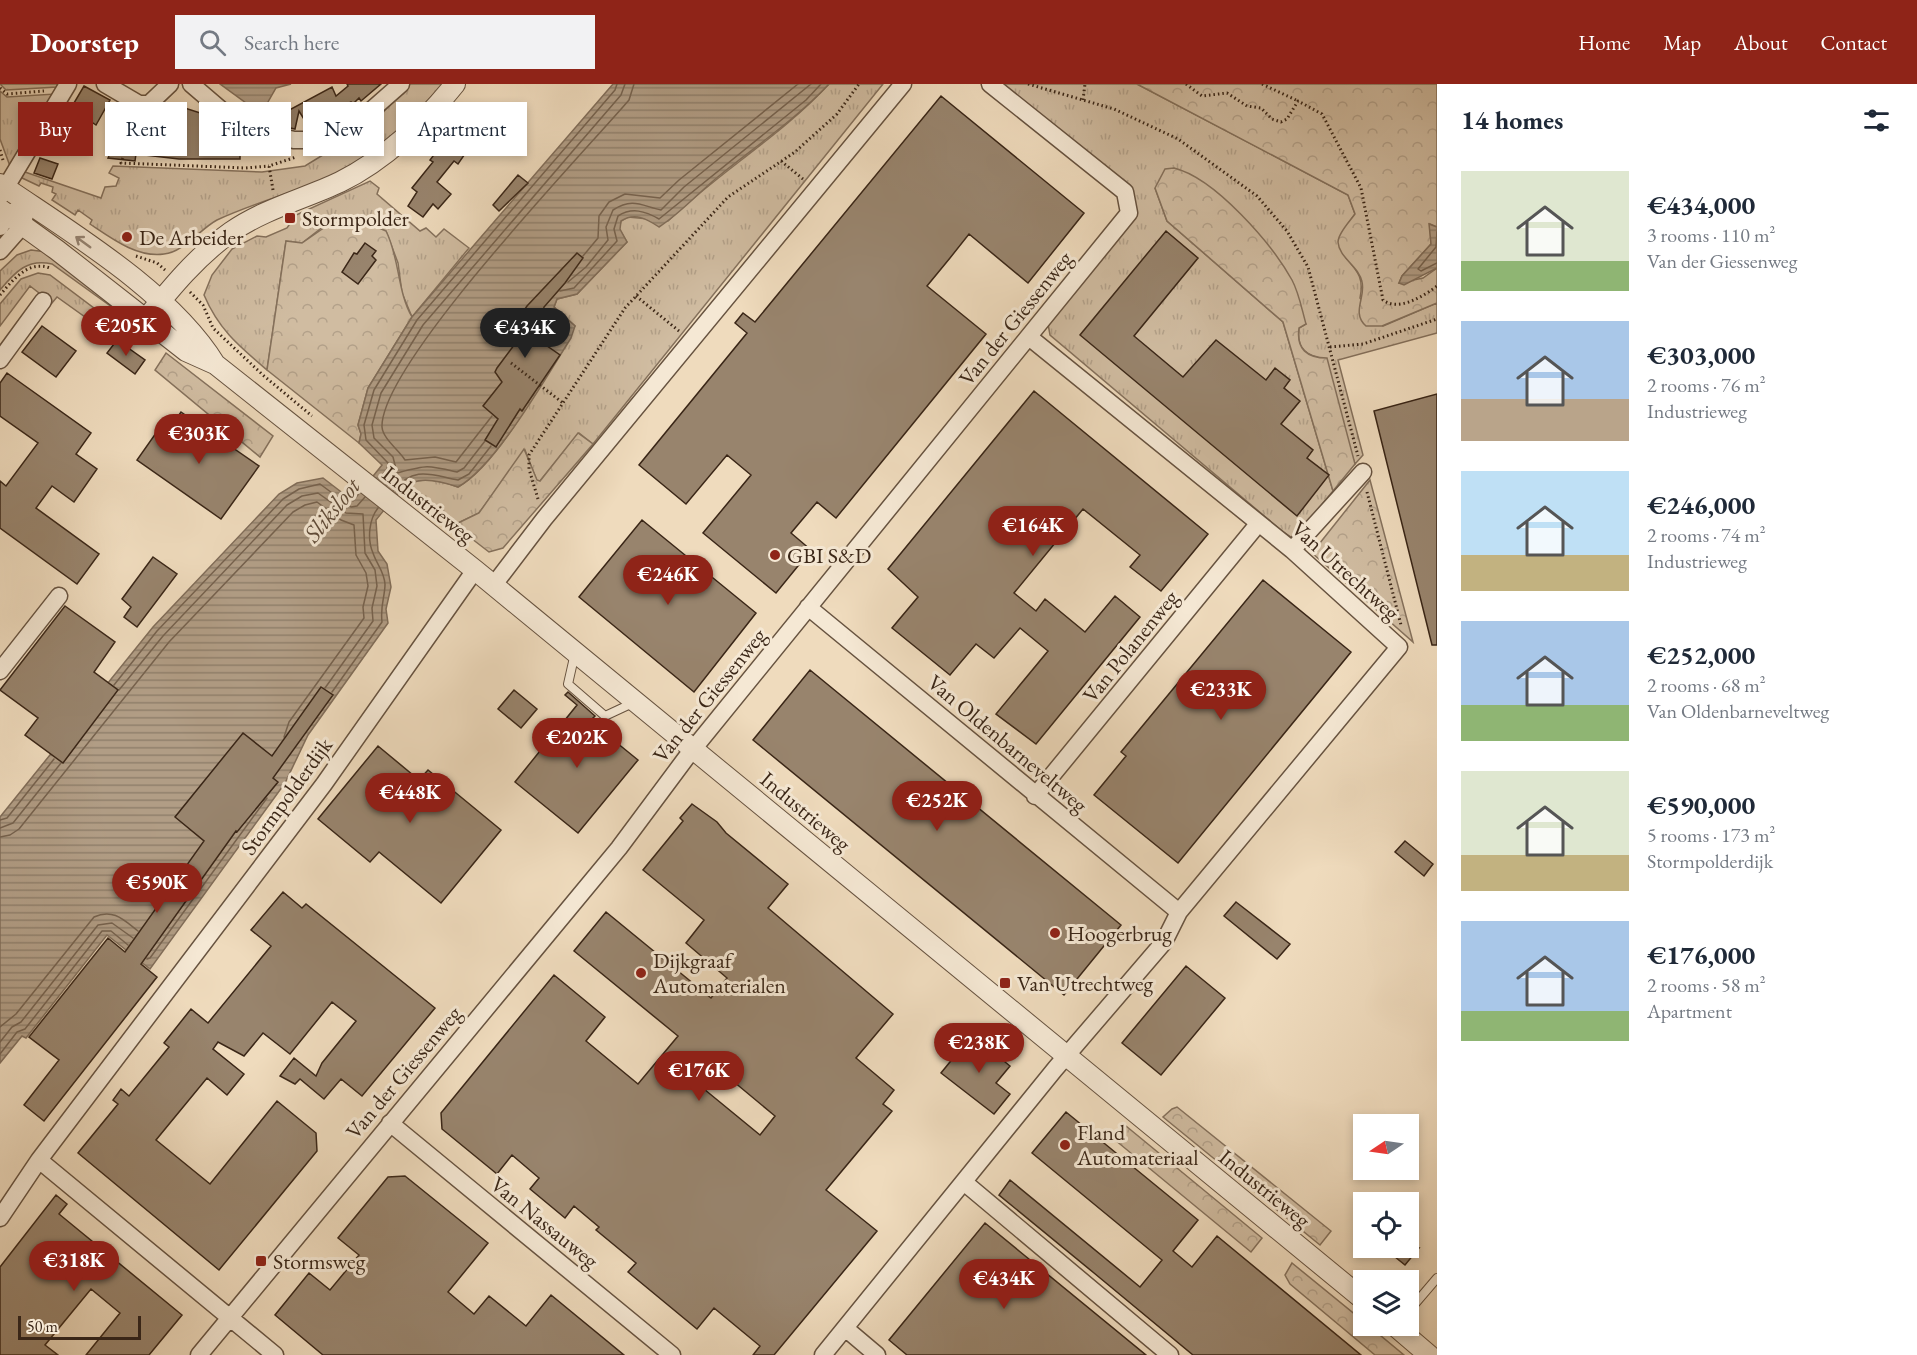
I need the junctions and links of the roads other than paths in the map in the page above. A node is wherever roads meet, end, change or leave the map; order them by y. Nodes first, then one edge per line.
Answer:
1 (105, 84) edge
2 (170, 84) edge
3 (191, 84) edge
4 (401, 84) edge
5 (455, 84) edge
6 (903, 84) edge
7 (990, 84) edge
8 (66, 87) edge
9 (5, 206) edge
10 (0, 251) edge
11 (43, 301) dead end
12 (160, 302) junction
13 (145, 321) junction
14 (1029, 337) junction
15 (0, 360) edge
16 (215, 364) junction
17 (1362, 472) road end
18 (1258, 524) junction
19 (1292, 550) junction
20 (475, 570) junction
21 (493, 586) junction
22 (59, 596) dead end
23 (808, 607) junction
24 (574, 652) junction
25 (0, 671) edge
26 (635, 702) junction
27 (693, 749) junction
28 (1035, 796) junction
29 (1179, 912) junction
30 (1067, 1056) junction
31 (390, 1123) junction
32 (39, 1160) junction
33 (965, 1183) junction
34 (0, 1218) edge
35 (1437, 1278) edge
36 (1353, 1291) edge
37 (1419, 1299) edge
38 (230, 1318) junction
39 (845, 1328) junction
40 (1407, 1336) edge
41 (199, 1355) edge
42 (275, 1355) edge
43 (672, 1355) edge
44 (823, 1355) edge
45 (877, 1355) edge
46 (1170, 1355) edge
47 (1429, 1355) edge

1 - 2 street
3 - 4 street
5 - 12 street
6 - 21 street
7 - 14 street, Van der Giessenweg
8 - 9 street
9 - 10 street
12 -> 9 street, Industrieweg
9 - 13 street, Industrieweg
11 - 15 street
12 - 13 street
12 - 16 street, Industrieweg
13 - 16 street, Industrieweg
14 - 18 street, Van Utrechtweg
14 - 23 street, Van der Giessenweg
16 - 20 street, Industrieweg
17 - 19 street
18 - 19 street, Van Utrechtweg
18 - 28 street, Van Polanenweg
19 - 29 street, Van Utrechtweg
20 - 21 street, Industrieweg
20 - 32 street, Stormpolderdijk
21 - 24 street, Industrieweg
22 - 25 street
23 - 27 street, Van der Giessenweg
23 - 28 street, Van Oldenbarneveltweg
24 - 26 street, Industrieweg
24 - 26 lane
26 - 27 street, Industrieweg
27 - 30 street, Industrieweg
27 - 31 street, Van der Giessenweg
28 - 29 street, Van Oldenbarneveltweg
29 - 30 street, Van Utrechtweg
30 - 33 street, Van Utrechtweg
30 - 36 street, Industrieweg
31 - 38 street, Van der Giessenweg
31 - 43 street, Van Nassauweg
32 - 34 street, Stormpolderdijk
32 - 38 street
33 - 39 street, Van Utrechtweg
33 - 46 street
35 - 37 lane
38 - 41 street, Van der Giessenweg
38 - 42 street
39 - 44 street, Van Utrechtweg
39 - 45 street
40 - 47 street

